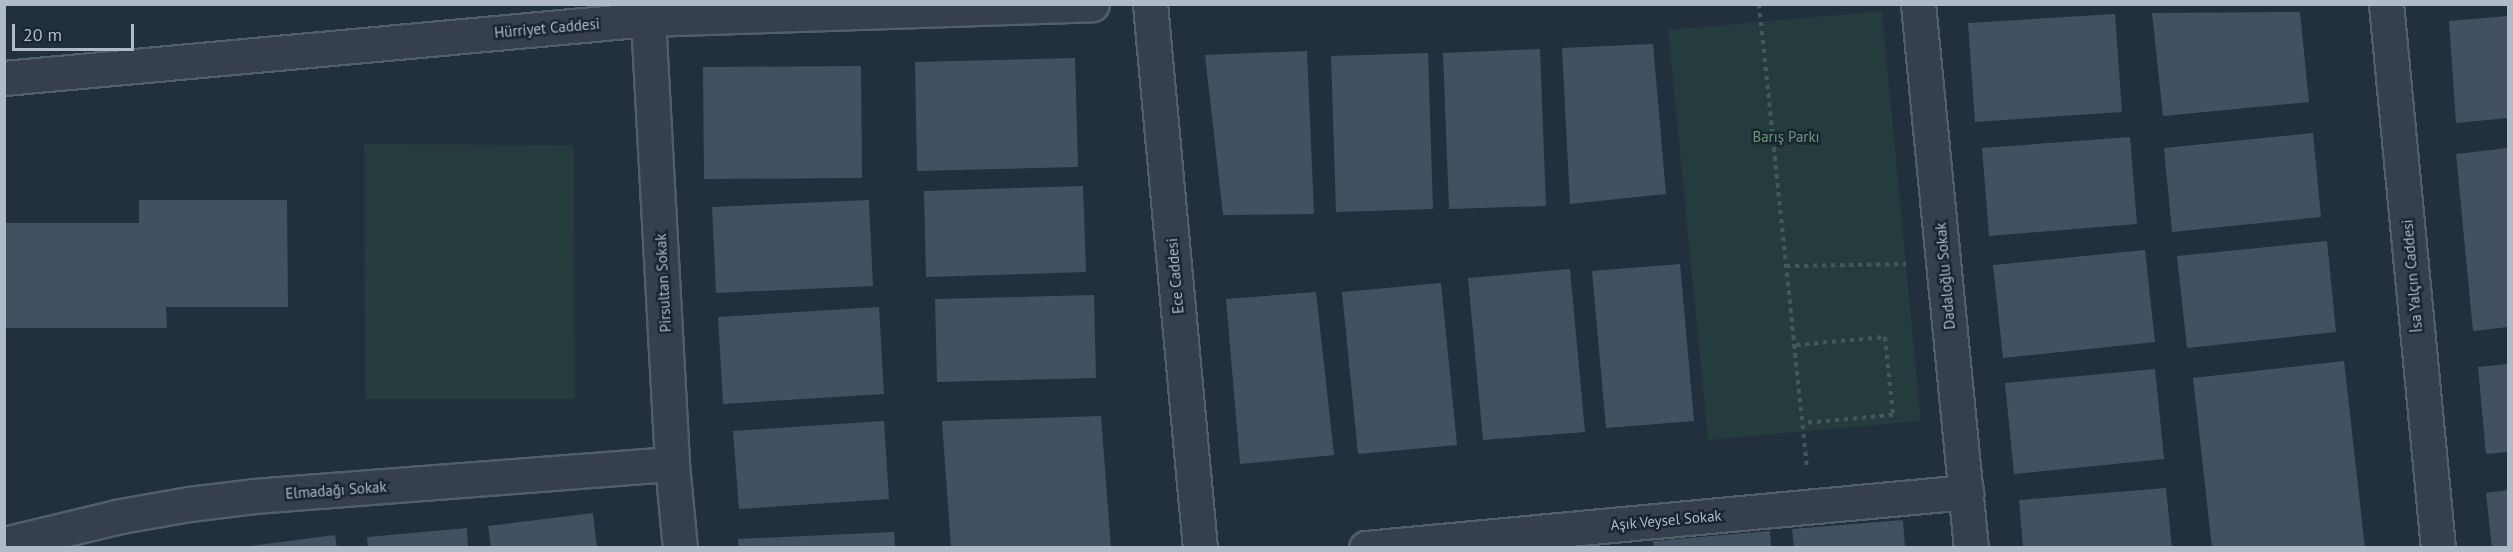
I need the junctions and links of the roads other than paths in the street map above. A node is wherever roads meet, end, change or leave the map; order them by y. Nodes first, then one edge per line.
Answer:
1 (1092, 4) edge
2 (1150, 4) edge
3 (1918, 4) edge
4 (2386, 4) edge
5 (648, 19) junction
6 (4, 78) edge
7 (672, 464) junction
8 (1966, 492) junction
9 (4, 544) edge
10 (680, 548) edge
11 (1200, 548) edge
12 (1366, 548) edge
13 (1971, 548) edge
14 (2438, 548) edge

1 - 5 street, Hürriyet Caddesi
2 - 11 street, Ece Caddesi
3 - 8 street, Dadaloğlu Sokak
4 - 14 street, İsa Yalçın Caddesi
5 - 6 street, Hürriyet Caddesi
5 - 7 street, Pirsultan Sokak
7 - 9 street, Elmadağı Sokak
7 - 10 street, Pirsultan Sokak
8 - 12 street, Aşık Veysel Sokak
8 - 13 street, Dadaloğlu Sokak

